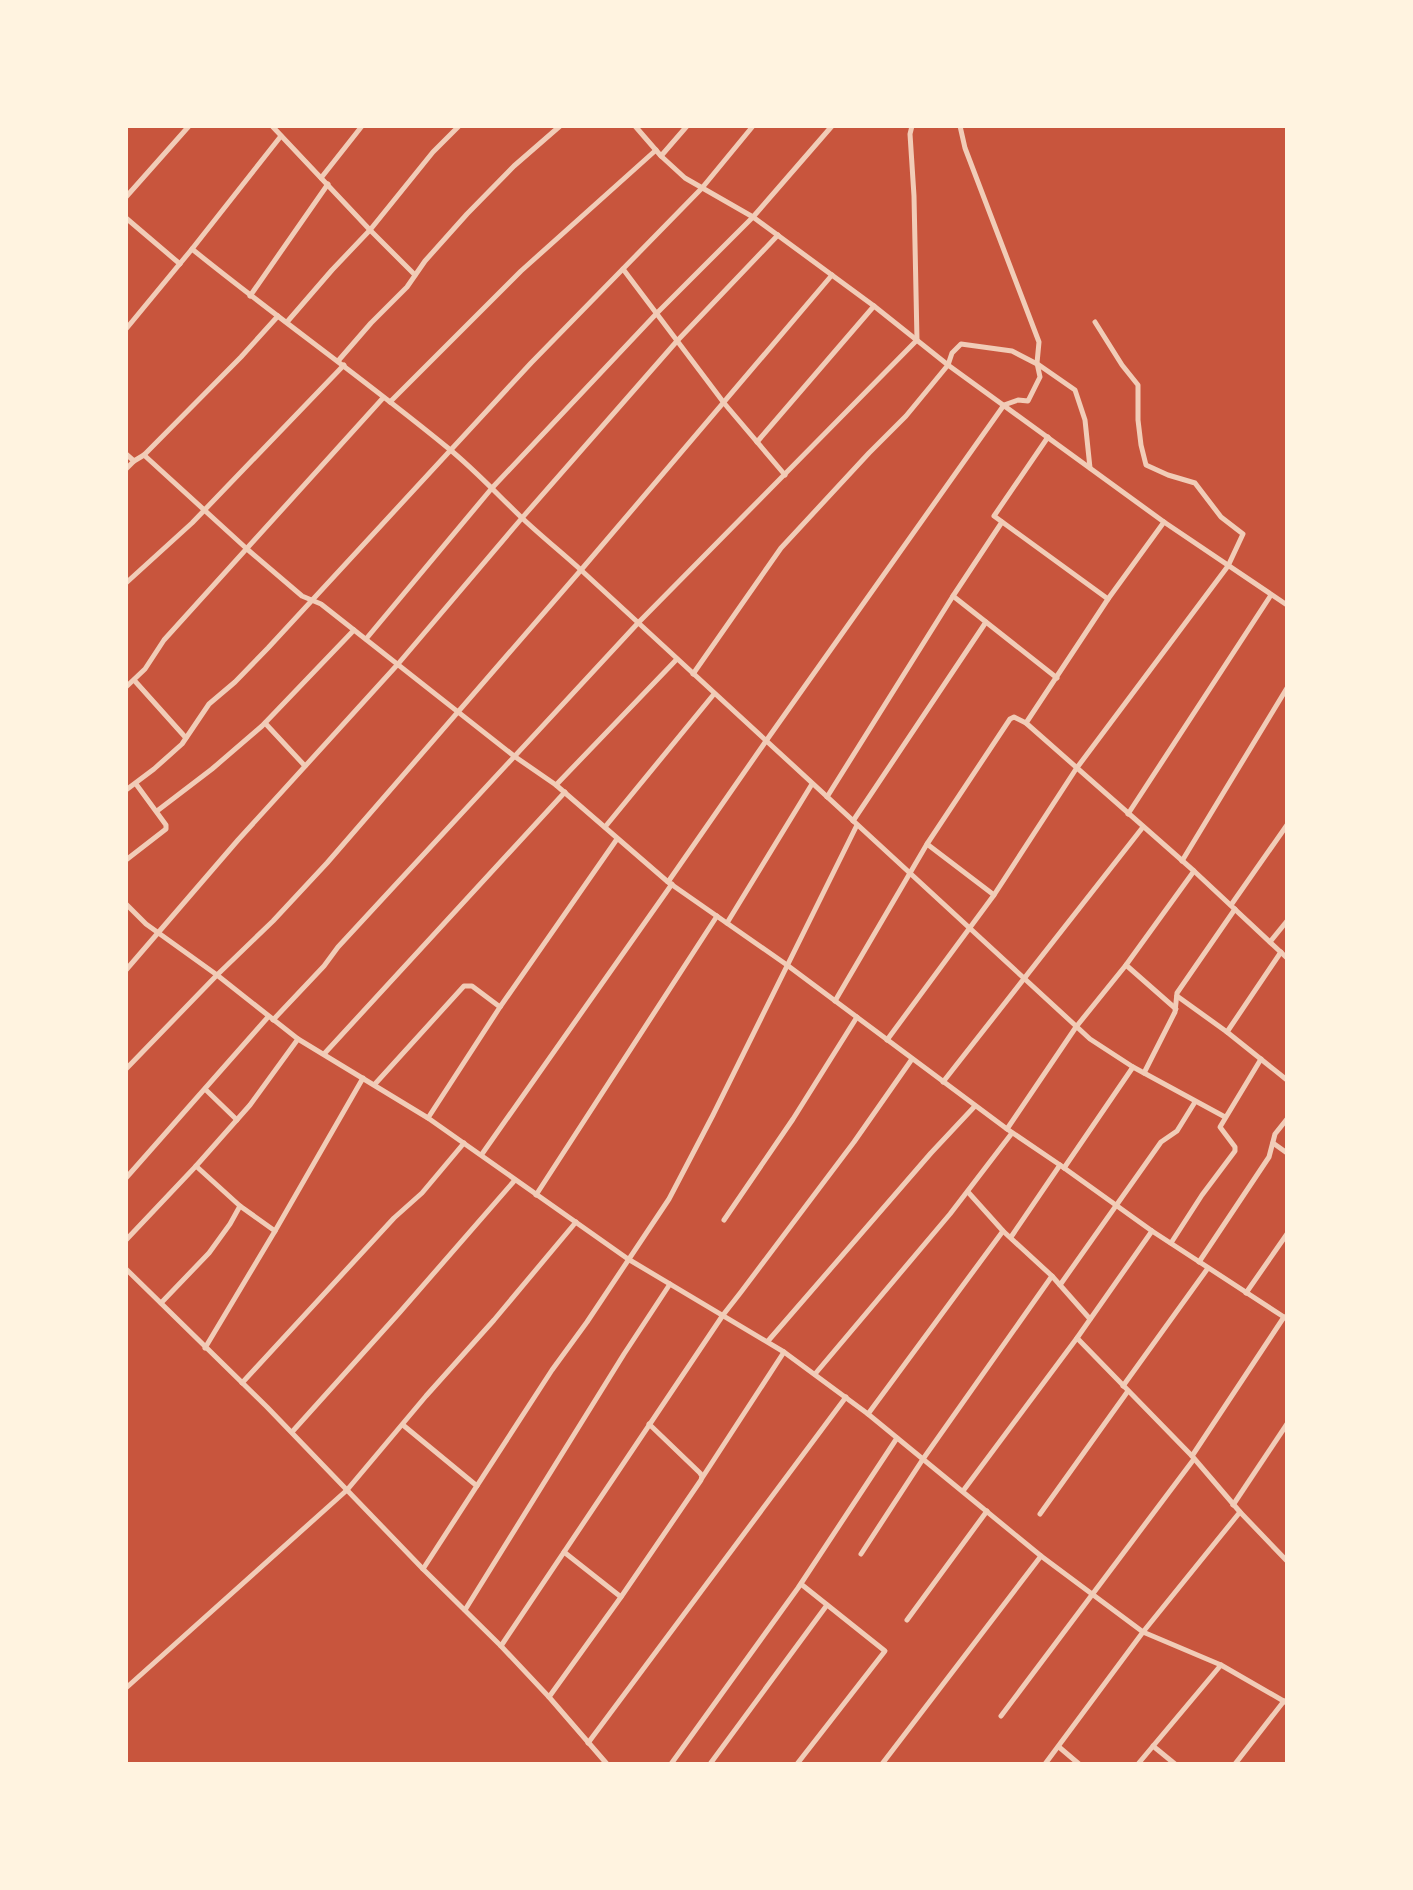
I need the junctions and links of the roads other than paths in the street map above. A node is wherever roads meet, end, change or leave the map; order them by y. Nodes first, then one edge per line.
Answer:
1 (189, 126) edge
2 (362, 126) edge
3 (459, 126) edge
4 (560, 126) edge
5 (635, 126) edge
6 (687, 126) edge
7 (754, 126) edge
8 (832, 126) edge
9 (912, 126) edge
10 (960, 126) edge
11 (274, 127) edge
12 (281, 136) junction
13 (656, 150) junction
14 (661, 156) junction
15 (321, 178) junction
16 (328, 184) junction
17 (702, 188) junction
18 (126, 197) edge
19 (753, 217) junction
20 (126, 218) edge
21 (370, 230) junction
22 (778, 235) junction
23 (192, 249) junction
24 (180, 264) junction
25 (623, 269) junction
26 (415, 275) junction
27 (832, 275) junction
28 (250, 296) junction
29 (874, 306) junction
30 (657, 313) junction
31 (278, 316) junction
32 (287, 322) junction
33 (1095, 322) dead end
34 (126, 329) edge
35 (918, 340) junction
36 (677, 341) junction
37 (341, 363) junction
38 (1037, 363) junction
39 (948, 365) junction
40 (383, 398) junction
41 (390, 402) junction
42 (724, 403) junction
43 (1004, 405) junction
44 (1048, 436) junction
45 (757, 442) junction
46 (450, 450) junction
47 (126, 454) edge
48 (144, 455) junction
49 (134, 461) junction
50 (1090, 468) junction
51 (126, 469) edge
52 (785, 475) junction
53 (492, 488) junction
54 (205, 510) junction
55 (522, 517) junction
56 (1002, 522) junction
57 (1164, 522) junction
58 (247, 549) junction
59 (1228, 566) junction
60 (581, 570) junction
61 (126, 583) edge
62 (953, 596) junction
63 (1271, 596) junction
64 (1108, 599) junction
65 (312, 601) junction
66 (1287, 606) edge
67 (986, 622) junction
68 (638, 623) junction
69 (354, 630) junction
70 (366, 639) junction
71 (677, 659) junction
72 (398, 664) junction
73 (692, 674) junction
74 (1057, 678) junction
75 (134, 680) junction
76 (126, 687) edge
77 (1287, 688) edge
78 (714, 694) junction
79 (457, 711) junction
80 (265, 723) junction
81 (1026, 723) junction
82 (186, 738) junction
83 (766, 741) junction
84 (514, 756) junction
85 (305, 766) junction
86 (1076, 769) junction
87 (136, 784) junction
88 (812, 784) junction
89 (556, 785) junction
90 (126, 790) edge
91 (565, 792) junction
92 (827, 797) junction
93 (157, 811) junction
94 (1129, 814) junction
95 (855, 823) junction
96 (1287, 825) edge
97 (605, 827) junction
98 (1143, 827) junction
99 (617, 839) junction
100 (927, 844) junction
101 (126, 860) edge
102 (1182, 861) junction
103 (1194, 872) junction
104 (911, 874) junction
105 (670, 883) junction
106 (994, 895) junction
107 (126, 904) edge
108 (1233, 907) junction
109 (717, 916) junction
110 (1287, 921) edge
111 (727, 923) junction
112 (970, 928) junction
113 (159, 932) junction
114 (1270, 942) junction
115 (1281, 953) junction
116 (1287, 958) edge
117 (787, 965) junction
118 (1126, 965) junction
119 (126, 970) edge
120 (217, 975) junction
121 (1026, 979) junction
122 (1177, 996) junction
123 (835, 1001) junction
124 (500, 1007) junction
125 (1176, 1009) junction
126 (857, 1017) junction
127 (270, 1018) junction
128 (1076, 1027) junction
129 (1227, 1032) junction
130 (298, 1038) junction
131 (887, 1040) junction
132 (324, 1054) junction
133 (912, 1059) junction
134 (1261, 1059) junction
135 (1133, 1067) junction
136 (126, 1069) edge
137 (1144, 1073) junction
138 (363, 1078) junction
139 (1287, 1080) edge
140 (943, 1082) junction
141 (375, 1084) junction
142 (205, 1089) junction
143 (1195, 1102) junction
144 (975, 1106) junction
145 (1225, 1117) junction
146 (428, 1118) junction
147 (1287, 1119) edge
148 (237, 1120) junction
149 (1009, 1131) junction
150 (464, 1143) junction
151 (1273, 1143) junction
152 (1287, 1153) edge
153 (482, 1154) junction
154 (196, 1166) junction
155 (1062, 1166) junction
156 (126, 1178) edge
157 (515, 1180) junction
158 (968, 1192) junction
159 (536, 1195) junction
160 (1115, 1205) junction
161 (240, 1206) junction
162 (724, 1220) dead end
163 (576, 1222) junction
164 (275, 1231) junction
165 (1003, 1231) junction
166 (1152, 1231) junction
167 (1287, 1234) edge
168 (1011, 1237) junction
169 (126, 1240) edge
170 (1171, 1244) junction
171 (628, 1259) junction
172 (1199, 1262) junction
173 (1208, 1268) junction
174 (126, 1269) edge
175 (1052, 1276) junction
176 (670, 1284) junction
177 (1060, 1285) junction
178 (1246, 1293) junction
179 (161, 1303) junction
180 (723, 1315) junction
181 (1285, 1318) edge
182 (1090, 1319) junction
183 (1077, 1338) junction
184 (768, 1341) junction
185 (205, 1348) junction
186 (784, 1352) junction
187 (815, 1374) junction
188 (242, 1383) junction
189 (1126, 1389) junction
190 (846, 1397) junction
191 (868, 1415) junction
192 (649, 1424) junction
193 (1287, 1424) edge
194 (403, 1425) junction
195 (292, 1432) junction
196 (897, 1438) junction
197 (1193, 1457) junction
198 (923, 1459) junction
199 (701, 1480) junction
200 (477, 1486) junction
201 (347, 1490) junction
202 (963, 1491) junction
203 (1233, 1504) junction
204 (987, 1511) junction
205 (1240, 1512) junction
206 (1040, 1514) dead end
207 (564, 1552) junction
208 (861, 1554) dead end
209 (1041, 1556) junction
210 (1287, 1561) edge
211 (423, 1569) junction
212 (801, 1584) junction
213 (1094, 1594) junction
214 (621, 1597) junction
215 (827, 1605) junction
216 (465, 1610) junction
217 (907, 1620) dead end
218 (1143, 1632) junction
219 (501, 1646) junction
220 (1221, 1665) junction
221 (126, 1688) edge
222 (549, 1697) junction
223 (1286, 1702) edge
224 (1001, 1716) dead end
225 (588, 1743) junction
226 (1153, 1746) junction
227 (1059, 1747) junction
228 (607, 1764) edge
229 (671, 1764) edge
230 (710, 1764) edge
231 (797, 1764) edge
232 (882, 1764) edge
233 (1045, 1764) edge
234 (1079, 1764) edge
235 (1138, 1764) edge
236 (1175, 1764) edge
237 (1235, 1764) edge

1 - 18 street
2 - 15 street
3 - 21 street
4 - 26 street
5 - 13 street
6 - 14 street
7 - 17 street
8 - 19 street
9 - 35 street
10 - 38 street
11 - 12 street
12 - 15 street
12 - 23 street
13 - 14 street
13 - 41 street
14 - 17 street
15 - 16 street
16 - 21 street
16 - 28 street
17 - 19 street
17 - 25 street
19 - 22 street
19 - 30 street
20 - 24 street
21 - 26 street
21 - 32 street
22 - 27 street
22 - 36 street
23 - 24 street
23 - 28 street
24 - 34 street
25 - 30 street
25 - 46 street
26 - 37 street
27 - 29 street
27 - 42 street
28 - 31 street
29 - 35 street
29 - 45 street
30 - 36 street
30 - 53 street
31 - 32 street
31 - 48 street
32 - 37 street
33 - 59 street
35 - 39 street
35 - 52 street
36 - 42 street
36 - 55 street
37 - 40 street
37 - 54 street
38 - 39 street
38 - 43 street
38 - 50 street
39 - 43 street
39 - 73 street
40 - 41 street
40 - 58 street
41 - 46 street
42 - 45 street
42 - 60 street
43 - 44 street
43 - 83 street
44 - 50 street
44 - 56 street
45 - 52 street
46 - 53 street
46 - 65 street
47 - 49 street
48 - 49 street
48 - 54 street
49 - 51 street
50 - 57 street
52 - 68 street
53 - 55 street
53 - 70 street
54 - 58 street
54 - 61 street
55 - 60 street
55 - 72 street
56 - 62 street
56 - 64 street
57 - 59 street
57 - 64 street
58 - 65 street
58 - 75 street
59 - 63 street
59 - 86 street
60 - 68 street
60 - 79 street
62 - 67 street
62 - 92 street
63 - 66 street
63 - 94 street
64 - 74 street
65 - 69 street
65 - 82 street
67 - 74 street
67 - 95 street
68 - 71 street
68 - 84 street
69 - 70 street
69 - 80 street
70 - 72 street
71 - 73 street
71 - 89 street
72 - 79 street
72 - 85 street
73 - 78 street
74 - 81 street
75 - 76 street
75 - 82 street
77 - 102 street
78 - 83 street
78 - 97 street
79 - 84 street
79 - 120 street
80 - 85 street
80 - 93 street
81 - 86 street
81 - 100 street
82 - 87 street
83 - 88 street
83 - 105 street
84 - 89 street
84 - 127 street
85 - 113 street
86 - 94 street
86 - 106 street
87 - 90 street
87 - 93 street
88 - 92 street
88 - 111 street
89 - 91 street
91 - 97 street
91 - 132 street
92 - 95 street
93 - 101 street
94 - 98 street
95 - 104 street
95 - 117 street
96 - 108 street
97 - 99 street
98 - 102 street
98 - 121 street
99 - 105 street
99 - 124 street
100 - 104 street
100 - 106 street
102 - 103 street
103 - 108 street
103 - 118 street
104 - 112 street
104 - 123 street
105 - 109 street
105 - 153 street
106 - 112 street
107 - 113 street
108 - 114 street
108 - 122 street
109 - 111 street
109 - 159 street
110 - 114 street
111 - 117 street
112 - 121 street
112 - 131 street
113 - 119 street
113 - 120 street
114 - 115 street
115 - 116 street
115 - 129 street
117 - 123 street
117 - 171 street
118 - 125 street
118 - 128 street
120 - 127 street
120 - 136 street
121 - 128 street
121 - 140 street
122 - 125 street
122 - 129 street
123 - 126 street
124 - 141 street
124 - 146 street
125 - 137 street
126 - 131 street
126 - 162 street
127 - 130 street
127 - 142 street
128 - 135 street
128 - 149 street
129 - 134 street
130 - 132 street
130 - 148 street
131 - 133 street
132 - 138 street
133 - 140 street
133 - 180 street
134 - 139 street
134 - 145 street
135 - 137 street
135 - 155 street
137 - 143 street
138 - 141 street
138 - 164 street
140 - 144 street
141 - 146 street
142 - 148 street
142 - 156 street
143 - 145 street
143 - 160 street
144 - 149 street
144 - 184 street
145 - 170 street
146 - 150 street
147 - 151 street
148 - 154 street
149 - 155 street
149 - 158 street
150 - 153 street
150 - 188 street
151 - 152 street
151 - 172 street
153 - 157 street
154 - 161 street
154 - 169 street
155 - 160 street
155 - 168 street
157 - 159 street
157 - 195 street
158 - 165 street
158 - 187 street
159 - 163 street
160 - 166 street
160 - 177 street
161 - 164 street
161 - 179 street
163 - 171 street
163 - 194 street
164 - 185 street
165 - 168 street
165 - 191 street
166 - 170 street
166 - 182 street
167 - 178 street
168 - 175 street
170 - 172 street
171 - 176 street
171 - 200 street
172 - 173 street
173 - 178 street
173 - 189 street
174 - 179 street
175 - 177 street
175 - 198 street
176 - 180 street
176 - 216 street
177 - 182 street
178 - 181 street
179 - 185 street
180 - 184 street
180 - 192 street
181 - 197 street
182 - 183 street
183 - 189 street
183 - 202 street
184 - 186 street
185 - 188 street
186 - 187 street
186 - 199 street
187 - 190 street
188 - 195 street
189 - 197 street
189 - 206 street
190 - 191 street
190 - 225 street
191 - 196 street
192 - 199 street
192 - 207 street
193 - 203 street
194 - 200 street
194 - 201 street
195 - 201 street
196 - 198 street
196 - 212 street
197 - 203 street
197 - 213 street
198 - 202 street
198 - 208 street
199 - 214 street
200 - 211 street
201 - 211 street
201 - 221 street
202 - 204 street
203 - 205 street
204 - 209 street
204 - 217 street
205 - 210 street
205 - 218 street
207 - 214 street
207 - 219 street
209 - 213 street
209 - 232 street
211 - 216 street
212 - 215 street
212 - 229 street
213 - 218 street
213 - 224 street
214 - 222 street
215 - 230 street
215 - 231 street
216 - 219 street
218 - 220 street
218 - 227 street
219 - 222 street
220 - 223 street
220 - 226 street
222 - 225 street
223 - 237 street
225 - 228 street
226 - 235 street
226 - 236 street
227 - 233 street
227 - 234 street

